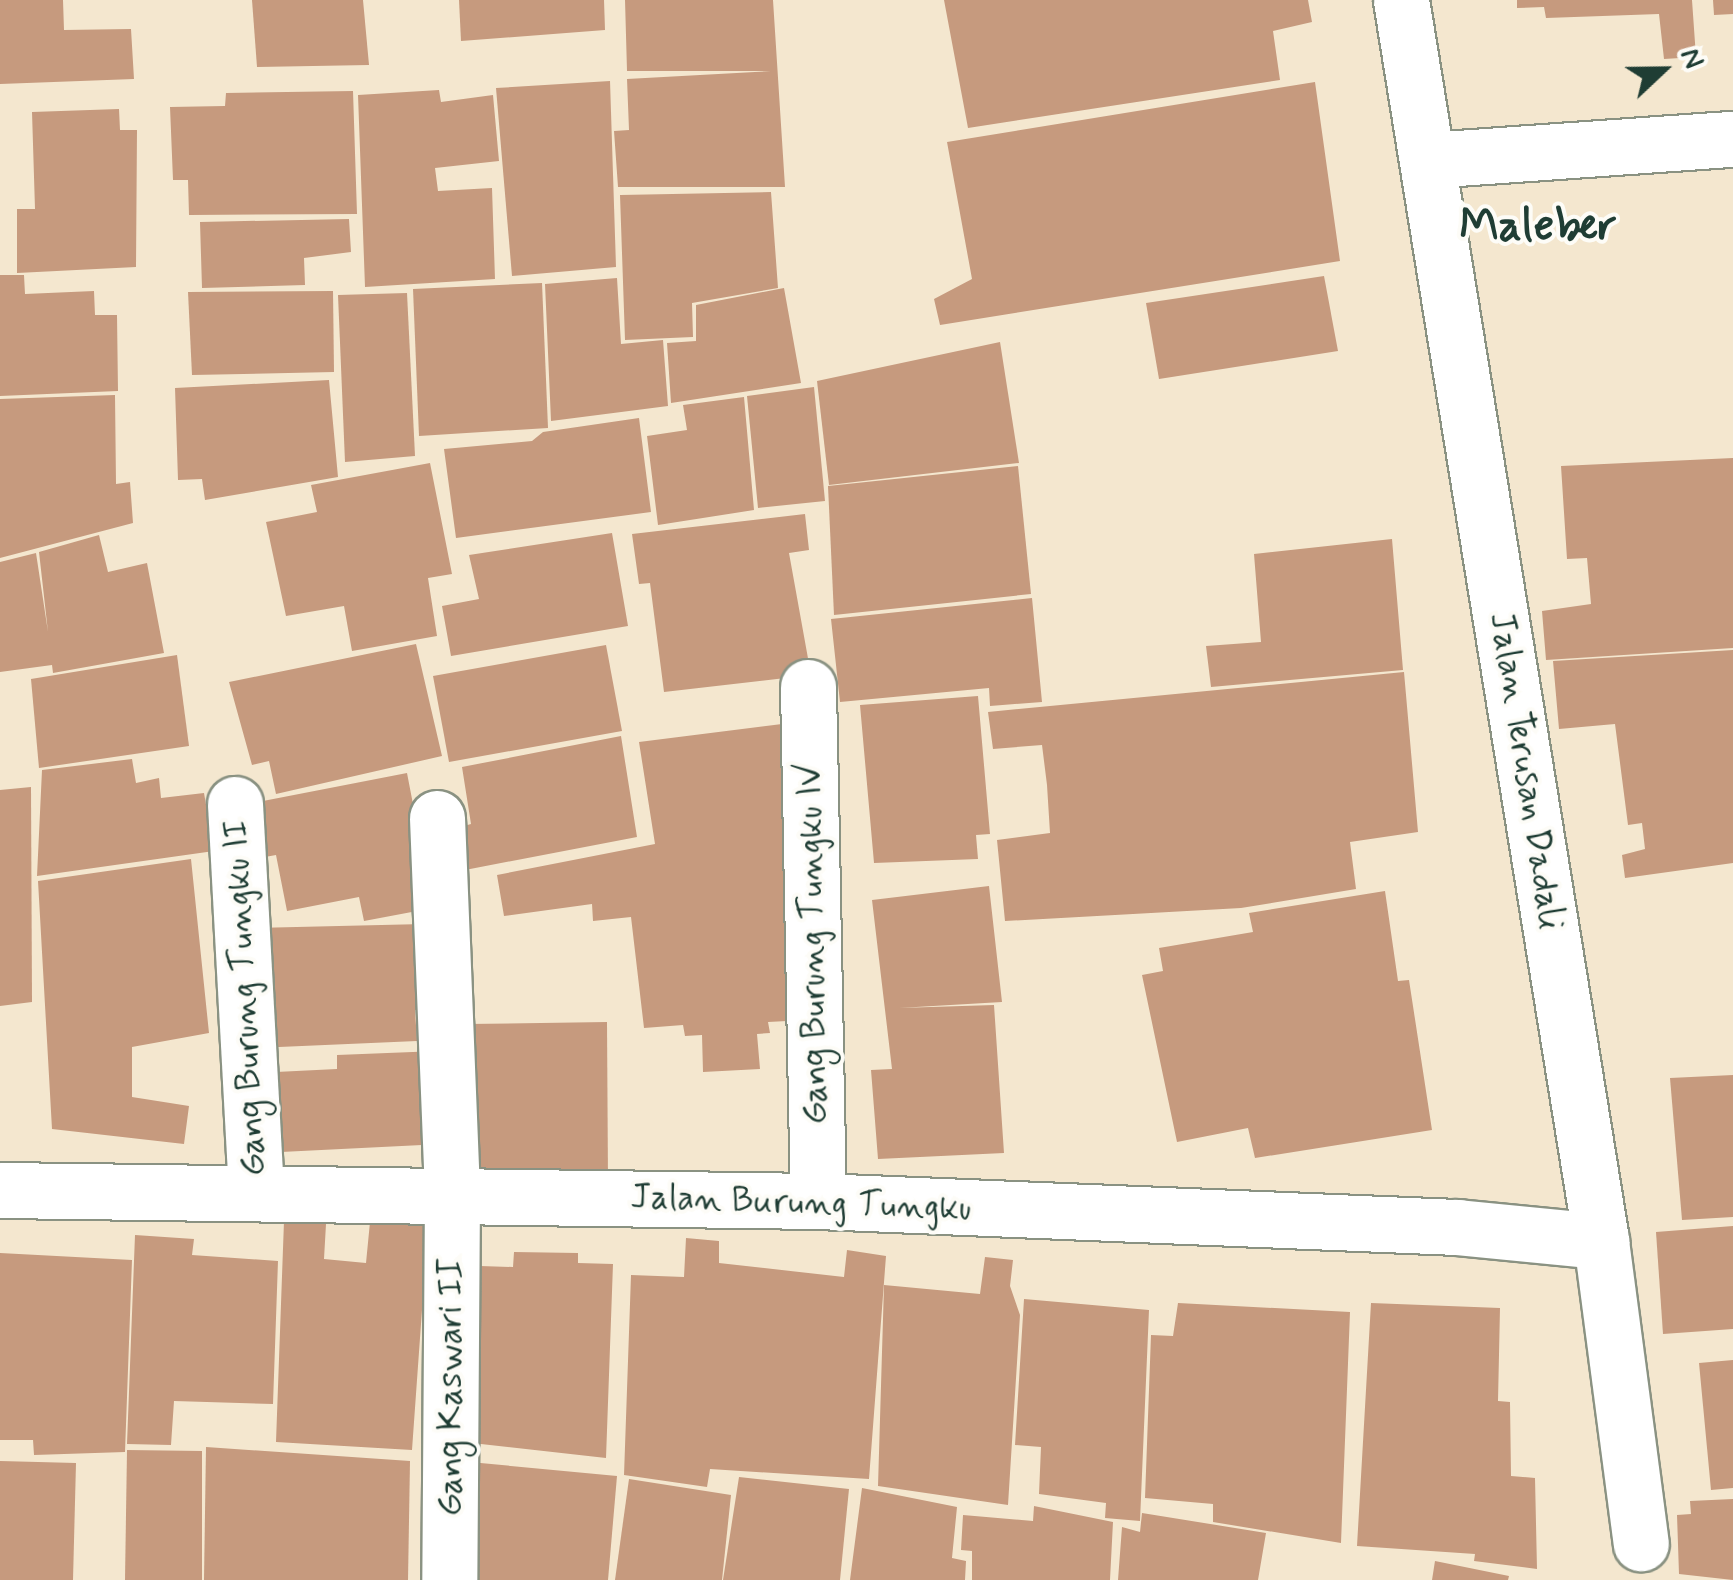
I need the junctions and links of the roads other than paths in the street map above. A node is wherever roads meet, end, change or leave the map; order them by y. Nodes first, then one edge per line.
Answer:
1 (1401, 0) edge
2 (1733, 139) edge
3 (1429, 160) junction
4 (808, 687) dead end
5 (235, 804) dead end
6 (437, 818) dead end
7 (0, 1190) edge
8 (256, 1192) junction
9 (452, 1195) junction
10 (818, 1201) junction
11 (1601, 1241) junction
12 (1641, 1543) dead end
13 (449, 1580) edge

1 - 3 street, Jalan Terusan Dadali
2 - 3 street
3 - 11 street, Jalan Terusan Dadali
4 - 10 street, Gang Burung Tungku IV
5 - 8 street, Gang Burung Tungku II
6 - 9 street, Gang Kaswari II
7 - 8 street, Jalan Burung Tungku
8 - 9 street, Jalan Burung Tungku
9 - 10 street, Jalan Burung Tungku
9 - 13 street, Gang Kaswari II
10 - 11 street, Jalan Burung Tungku
11 - 12 street, Jalan Terusan Dadali

